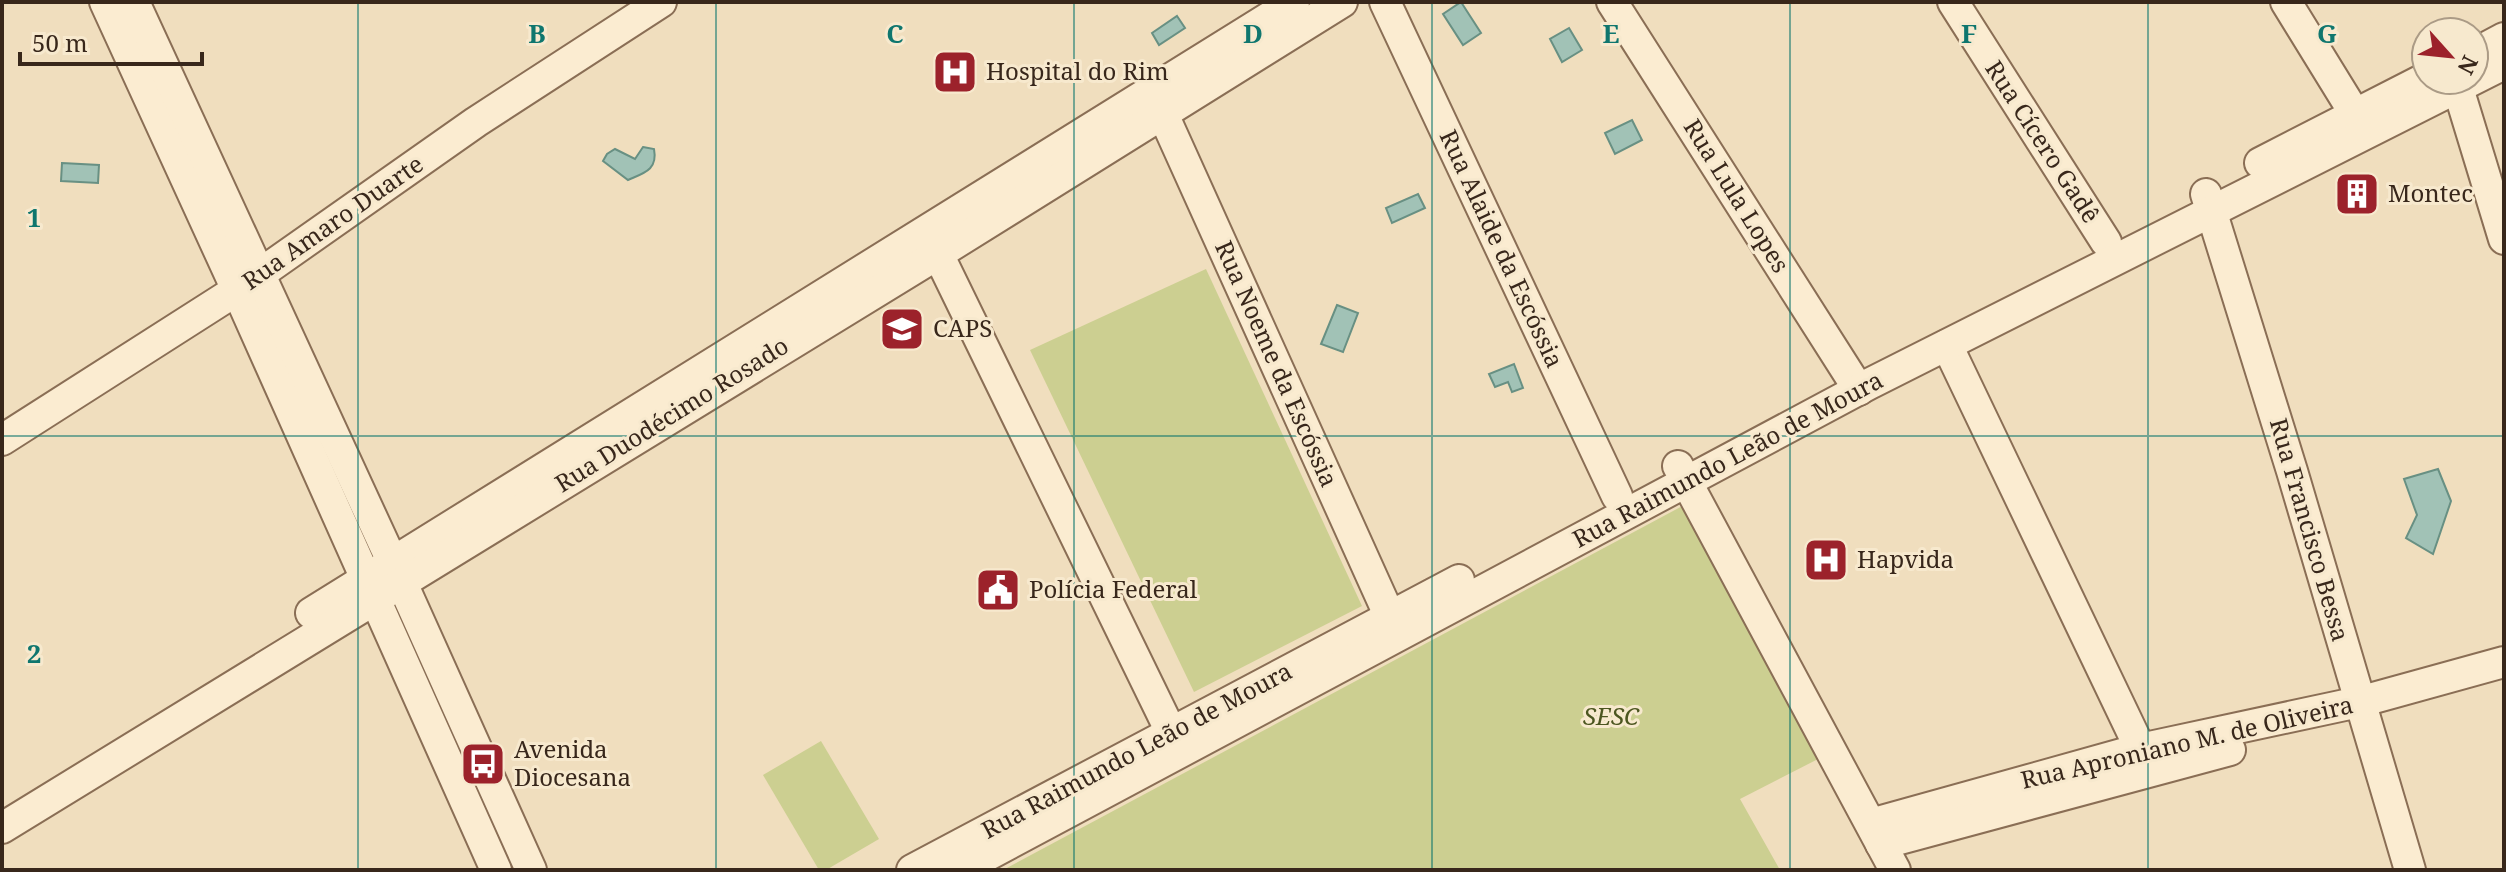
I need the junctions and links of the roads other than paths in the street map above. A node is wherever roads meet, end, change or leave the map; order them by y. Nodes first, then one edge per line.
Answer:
1 (105, 2) edge
2 (134, 2) edge
3 (661, 2) edge
4 (1294, 2) edge
5 (1342, 2) edge
6 (1385, 2) edge
7 (1612, 2) edge
8 (1953, 2) edge
9 (2286, 2) edge
10 (2410, 86) edge
11 (2440, 96) edge
12 (2460, 96) edge
13 (1162, 112) junction
14 (2355, 114) junction
15 (2200, 205) junction
16 (2504, 239) edge
17 (2106, 242) junction
18 (938, 254) junction
19 (248, 282) junction
20 (1947, 345) junction
21 (1854, 382) junction
22 (2, 440) edge
23 (1682, 473) junction
24 (1617, 496) junction
25 (397, 573) junction
26 (370, 589) junction
27 (1390, 617) junction
28 (2504, 662) edge
29 (2504, 677) edge
30 (2353, 710) junction
31 (1171, 732) junction
32 (2145, 760) junction
33 (2, 806) edge
34 (2, 828) edge
35 (1882, 846) edge
36 (496, 870) edge
37 (531, 870) edge
38 (912, 870) edge
39 (960, 870) edge
40 (2392, 870) edge
41 (2410, 870) edge

1 - 19 street
2 - 19 street
3 - 19 street, Rua Amaro Duarte
4 - 25 street, Rua Duodécimo Rosado
5 - 13 street, Rua Duodécimo Rosado
6 - 24 street, Rua Alaide da Escóssia
7 - 21 street, Rua Lula Lopes
8 - 17 street, Rua Cícero Gadê
9 - 14 street
10 - 14 street, Rua Raimundo Leão de Moura
11 - 15 street, Rua Raimundo Leão de Moura
12 - 16 street
13 - 18 street, Rua Duodécimo Rosado
13 - 27 street, Rua Noeme da Escóssia
14 - 15 street, Rua Raimundo Leão de Moura
15 - 17 street, Rua Raimundo Leão de Moura
15 - 20 street, Rua Raimundo Leão de Moura
15 - 30 street, Rua Francisco Bessa
17 - 21 street, Rua Raimundo Leão de Moura
18 - 25 street, Rua Duodécimo Rosado
18 - 31 street
19 - 22 street, Rua Amaro Duarte
19 - 25 street
19 - 26 street
20 - 21 street, Rua Raimundo Leão de Moura
20 - 32 street
21 - 23 street, Rua Raimundo Leão de Moura
23 - 24 street, Rua Raimundo Leão de Moura
23 - 35 street
23 - 39 street, Rua Raimundo Leão de Moura
24 - 27 street, Rua Raimundo Leão de Moura
25 - 26 street, Rua Duodécimo Rosado
25 - 37 street
26 - 33 street, Rua Duodécimo Rosado
26 - 34 street, Rua Duodécimo Rosado
26 - 36 street
27 - 31 street, Rua Raimundo Leão de Moura
28 - 30 street, Rua Aproniano M. de Oliveira
29 - 30 street, Rua Aproniano M. de Oliveira
30 - 32 street, Rua Aproniano M. de Oliveira
30 - 40 street, Rua Francisco Bessa
30 - 41 street, Rua Francisco Bessa
31 - 38 street, Rua Raimundo Leão de Moura
32 - 35 street, Rua Aproniano M. de Oliveira

